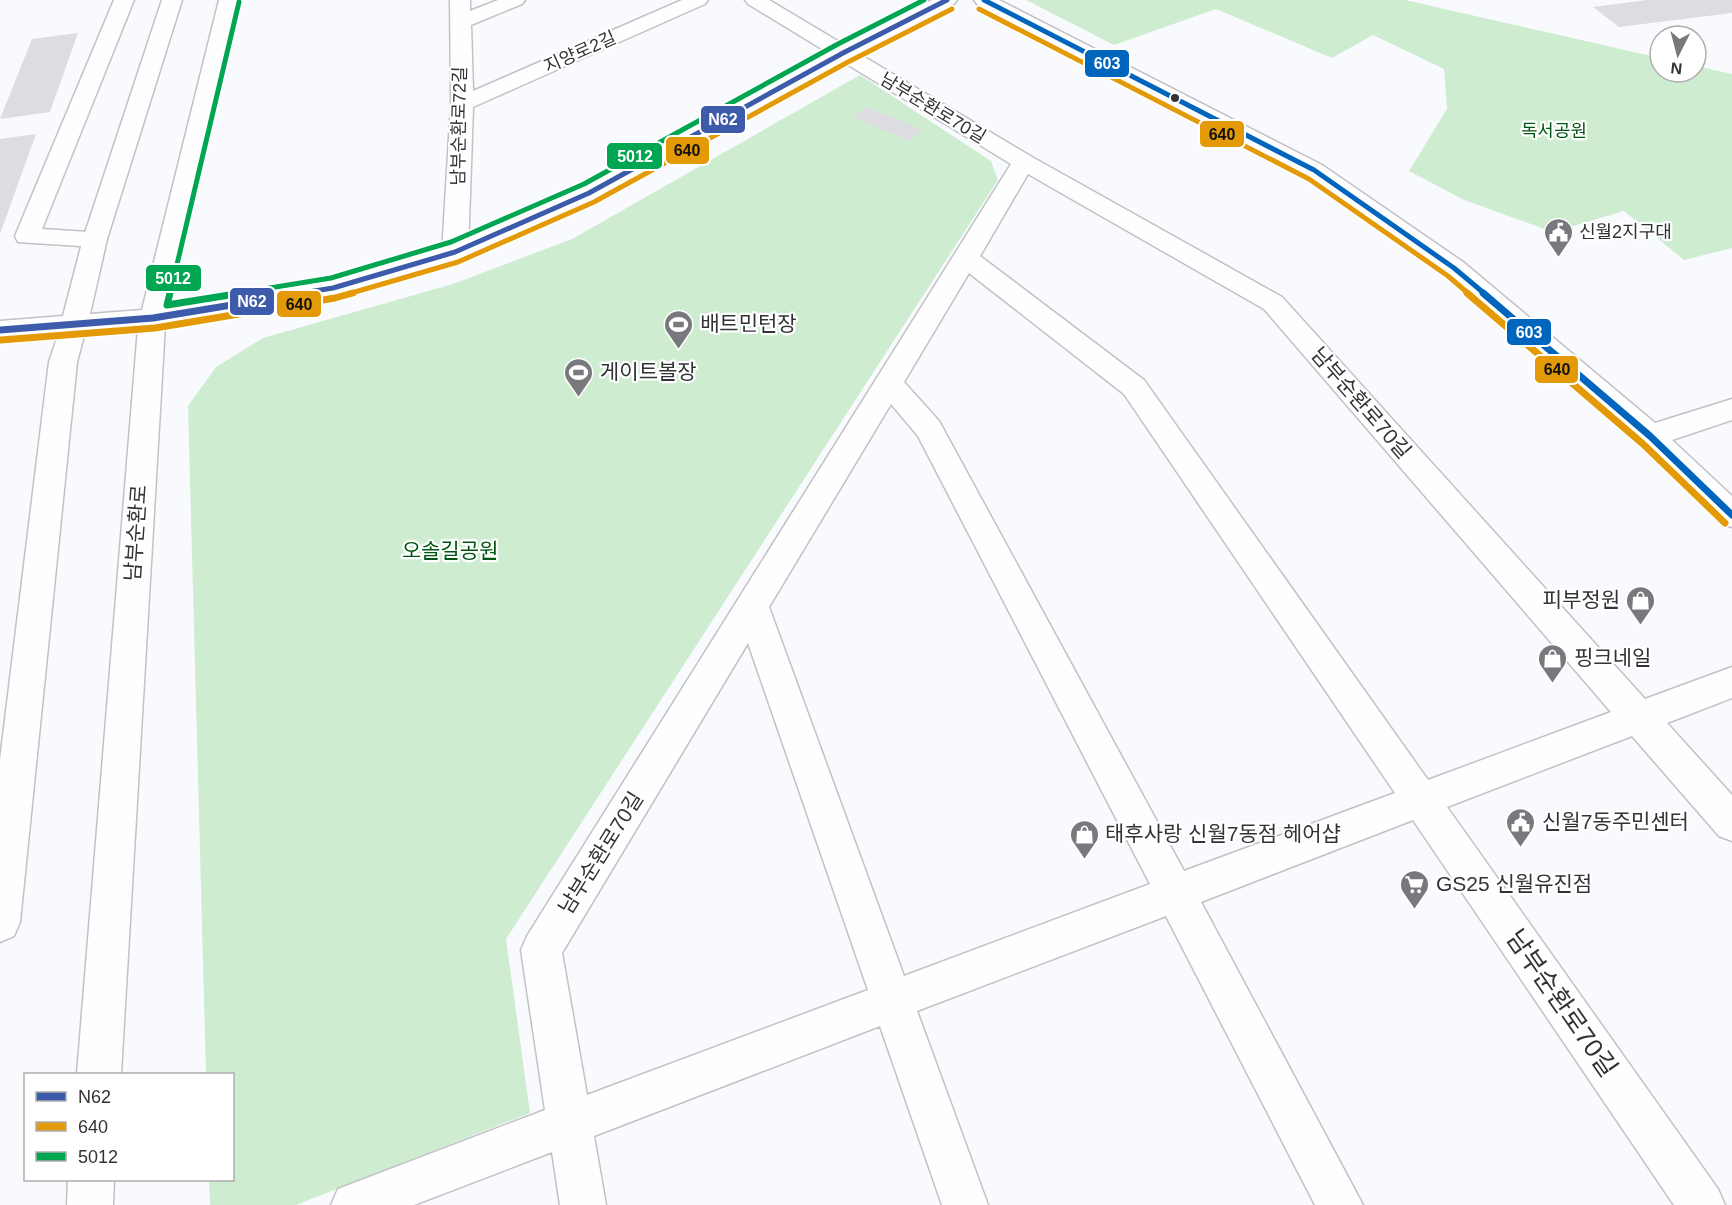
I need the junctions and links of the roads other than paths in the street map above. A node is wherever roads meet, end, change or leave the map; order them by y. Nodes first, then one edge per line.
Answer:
1 (124, 0) edge
2 (172, 0) edge
3 (229, 0) edge
4 (515, 0) edge
5 (698, 0) edge
6 (755, 0) edge
7 (947, 0) edge
8 (984, 0) edge
9 (460, 11) edge
10 (843, 53) junction
11 (462, 104) junction
12 (1024, 162) junction
13 (95, 238) junction
14 (455, 252) junction
15 (966, 257) junction
16 (153, 318) junction
17 (74, 326) junction
18 (0, 330) edge
19 (889, 383) junction
20 (1732, 409) edge
21 (1650, 436) junction
22 (1732, 515) edge
23 (752, 606) junction
24 (1732, 682) edge
25 (1639, 718) junction
26 (1421, 801) junction
27 (1732, 823) edge
28 (1175, 894) junction
29 (0, 922) edge
30 (893, 1001) junction
31 (99, 1073) edge
32 (570, 1123) junction
33 (91, 1181) edge
34 (90, 1205) edge
35 (354, 1205) edge
36 (583, 1205) edge
37 (965, 1205) edge
38 (1340, 1205) edge
39 (1702, 1205) edge

1 - 13 street
2 - 13 street
3 - 16 street, 남부순환로
4 - 9 street
5 - 11 street, 지양로2길
6 - 10 street
7 - 10 street
8 - 21 street
9 - 11 street, 남부순환로72길
10 - 12 street, 남부순환로70길
10 - 14 street
11 - 14 street, 남부순환로72길
12 - 15 street, 남부순환로70길
12 - 25 street, 남부순환로70길
13 - 17 street
14 - 16 street
15 - 19 street, 남부순환로70길
15 - 26 street, 남부순환로70길
16 - 17 street
16 - 31 street, 남부순환로
17 - 18 street
17 - 29 street
19 - 23 street, 남부순환로70길
19 - 28 street
20 - 21 street
21 - 22 street
23 - 30 street
23 - 32 street, 남부순환로70길
24 - 25 street
25 - 26 street
25 - 27 street, 남부순환로70길
26 - 28 street
26 - 39 street, 남부순환로70길
28 - 30 street
28 - 38 street
30 - 32 street
30 - 37 street
32 - 35 street
32 - 36 street, 남부순환로70길
33 - 34 street

